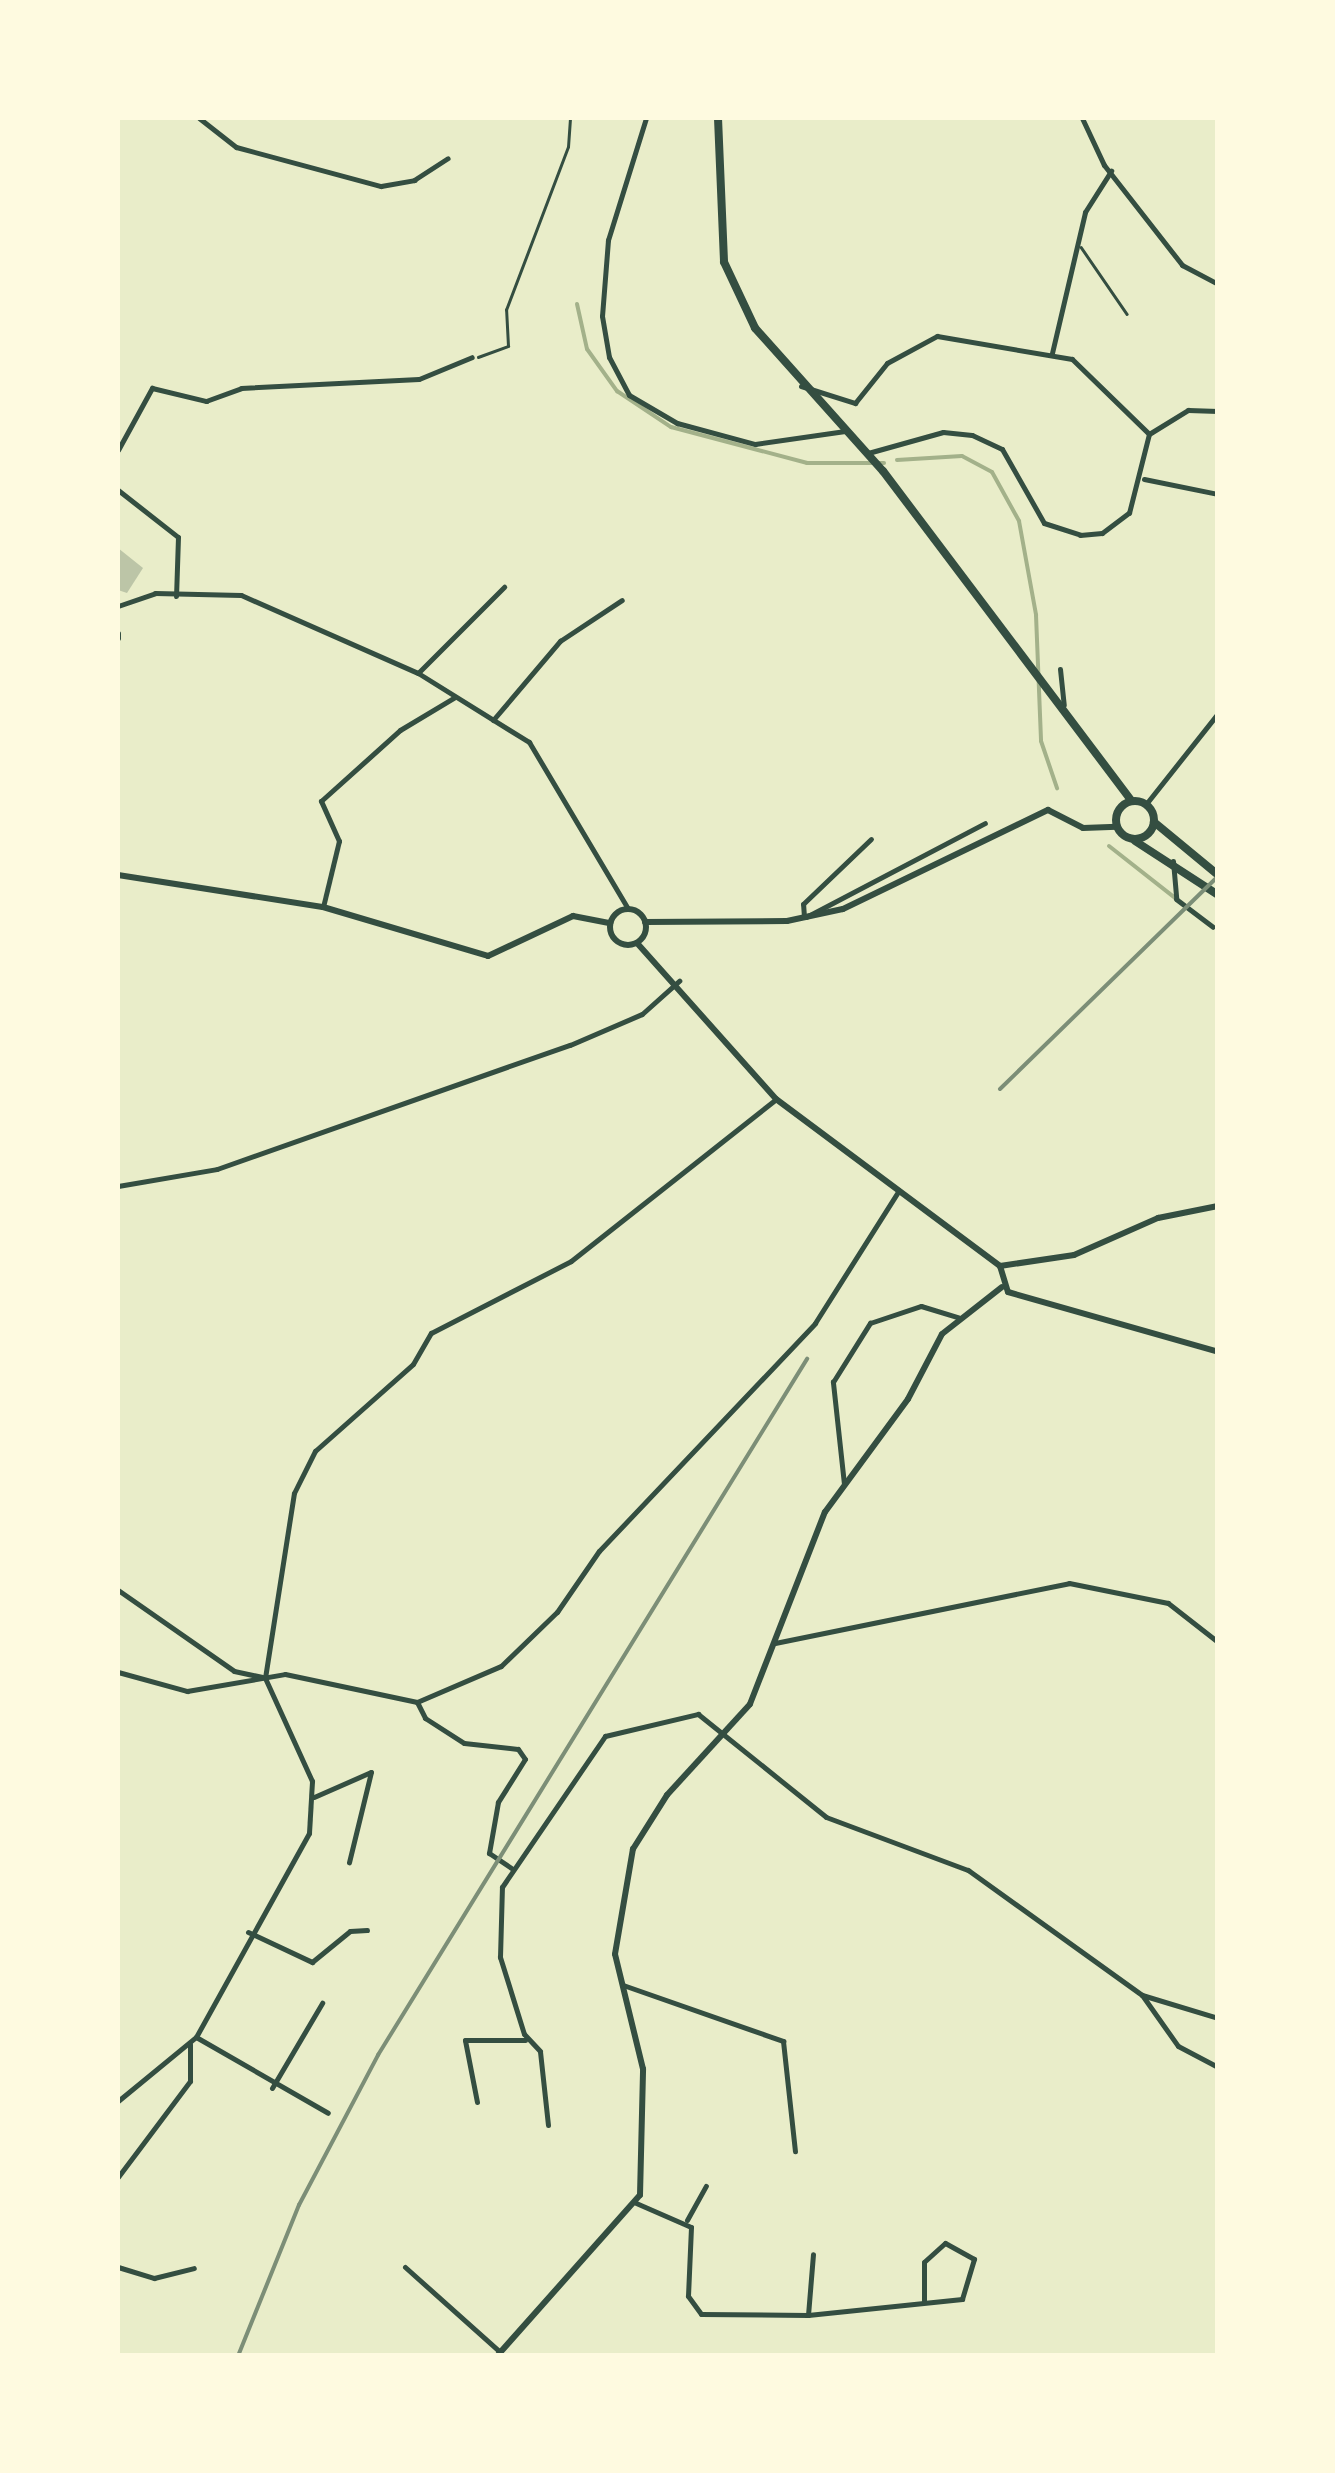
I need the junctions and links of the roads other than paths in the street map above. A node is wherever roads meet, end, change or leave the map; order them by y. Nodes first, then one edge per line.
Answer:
1 (199, 118) edge
2 (646, 118) edge
3 (718, 118) edge
4 (1082, 118) edge
5 (448, 158) dead end
6 (1111, 172) junction
7 (1081, 247) junction
8 (1218, 284) edge
9 (1126, 314) dead end
10 (1052, 353) junction
11 (472, 357) road end
12 (801, 386) junction
13 (1218, 410) edge
14 (845, 431) junction
15 (1149, 434) junction
16 (118, 450) edge
17 (868, 453) junction
18 (1144, 478) junction
19 (118, 490) edge
20 (1218, 494) edge
21 (504, 587) dead end
22 (176, 596) junction
23 (622, 600) dead end
24 (118, 606) edge
25 (1060, 668) dead end
26 (418, 674) junction
27 (455, 697) junction
28 (1064, 705) junction
29 (1218, 713) edge
30 (493, 720) junction
31 (1132, 801) junction
32 (1146, 804) junction
33 (1154, 822) junction
34 (985, 823) dead end
35 (1117, 827) junction
36 (870, 838) dead end
37 (1131, 838) junction
38 (1173, 860) junction
39 (1218, 874) edge
40 (118, 875) edge
41 (1218, 895) edge
42 (323, 907) junction
43 (628, 910) junction
44 (804, 919) junction
45 (644, 922) junction
46 (610, 923) junction
47 (1212, 927) dead end
48 (636, 943) junction
49 (678, 981) junction
50 (776, 1099) junction
51 (118, 1186) edge
52 (899, 1190) junction
53 (1218, 1206) edge
54 (1000, 1266) junction
55 (1002, 1287) junction
56 (958, 1317) junction
57 (1218, 1352) edge
58 (844, 1484) junction
59 (118, 1590) edge
60 (1218, 1642) edge
61 (775, 1643) junction
62 (118, 1672) edge
63 (265, 1678) junction
64 (417, 1702) junction
65 (726, 1734) junction
66 (314, 1797) junction
67 (349, 1862) dead end
68 (512, 1868) junction
69 (367, 1930) dead end
70 (248, 1932) junction
71 (622, 1984) junction
72 (1142, 1996) junction
73 (322, 2003) dead end
74 (1218, 2018) edge
75 (196, 2037) junction
76 (528, 2041) junction
77 (190, 2044) junction
78 (1218, 2067) edge
79 (272, 2088) junction
80 (118, 2100) edge
81 (477, 2102) dead end
82 (328, 2113) dead end
83 (548, 2125) dead end
84 (795, 2152) dead end
85 (118, 2177) edge
86 (706, 2186) dead end
87 (636, 2203) junction
88 (687, 2220) junction
89 (813, 2254) dead end
90 (118, 2267) edge
91 (405, 2267) dead end
92 (194, 2268) dead end
93 (924, 2302) junction
94 (808, 2315) junction
95 (499, 2354) edge

1 - 5 street
2 - 14 street
3 - 12 main road
4 - 6 street
6 - 7 street
6 - 8 street
7 - 9 lane
7 - 10 street
10 - 12 street
10 - 15 street
11 - 16 street
12 - 14 main road
13 - 15 street
14 - 17 main road
15 - 18 street
17 - 18 street
17 - 28 main road
18 - 20 street
19 - 22 street
21 - 26 street
22 - 24 street
22 - 26 street
23 - 30 street
25 - 28 street
26 - 27 street
27 - 30 street
27 - 42 street
28 - 31 main road
29 - 32 street
30 - 43 street
31 - 32 main road
31 - 35 main road
32 - 33 main road
33 - 37 main road
33 - 39 main road
34 - 44 street
35 - 37 main road
35 - 44 street
36 - 44 street
37 - 38 main road
38 - 41 main road
38 - 47 street
40 - 42 street
42 - 46 street
43 - 45 street
43 - 46 street
44 - 45 street
45 - 48 street
46 - 48 street
48 - 49 street
49 - 50 street
49 - 51 street
50 - 52 street
50 - 63 street
52 - 54 street
52 - 64 street
53 - 54 street
54 - 55 street
55 - 56 street
55 - 57 street
56 - 58 street
56 - 58 street
58 - 61 street
59 - 63 street
60 - 61 street
61 - 65 street
62 - 63 street
63 - 64 street
63 - 66 street
64 - 68 street
65 - 68 street
65 - 71 street
65 - 72 street
66 - 67 street
66 - 70 street
68 - 76 street
69 - 70 street
70 - 75 street
71 - 84 street
71 - 87 street
72 - 74 street
72 - 78 street
73 - 79 street
75 - 77 street
75 - 79 street
76 - 81 street
76 - 83 street
77 - 80 street
77 - 85 street
79 - 82 street
86 - 88 street
87 - 88 street
87 - 95 street
88 - 94 street
89 - 94 street
90 - 92 street
91 - 95 street
93 - 93 street
93 - 94 street

